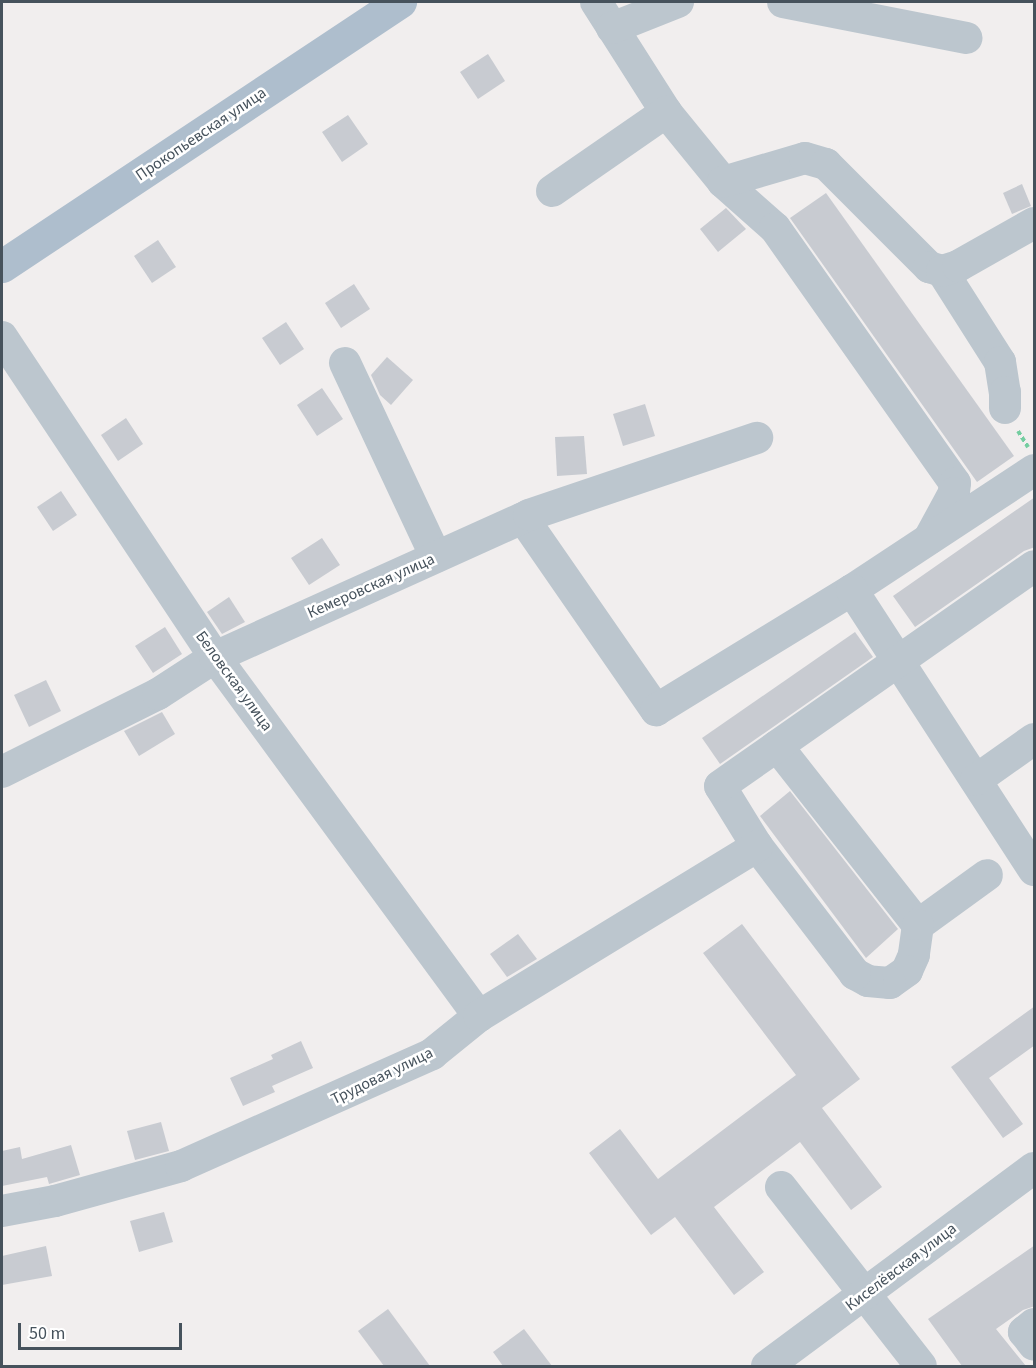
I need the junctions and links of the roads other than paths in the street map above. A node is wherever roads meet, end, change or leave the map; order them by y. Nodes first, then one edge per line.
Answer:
1 (400, 2) edge
2 (596, 2) edge
3 (678, 2) edge
4 (783, 2) edge
5 (612, 28) junction
6 (966, 38) dead end
7 (666, 112) junction
8 (723, 182) junction
9 (552, 191) dead end
10 (1035, 223) edge
11 (2, 266) edge
12 (942, 271) junction
13 (2, 337) edge
14 (345, 363) dead end
15 (1005, 408) road end
16 (757, 438) dead end
17 (1032, 459) edge
18 (523, 518) junction
19 (928, 541) junction
20 (436, 557) junction
21 (1035, 566) edge
22 (852, 590) junction
23 (215, 657) junction
24 (897, 660) junction
25 (1035, 738) edge
26 (777, 746) junction
27 (2, 772) edge
28 (976, 780) junction
29 (757, 846) junction
30 (1035, 870) edge
31 (987, 875) dead end
32 (918, 926) junction
33 (479, 1016) junction
34 (1035, 1168) edge
35 (781, 1187) dead end
36 (2, 1211) edge
37 (865, 1294) junction
38 (1035, 1324) edge
39 (1035, 1344) edge
40 (767, 1366) edge
41 (921, 1366) edge

1 - 11 main road, Прокопьевская улица
2 - 5 street
3 - 5 street
4 - 6 street
5 - 7 street
7 - 8 street
7 - 9 street
8 - 12 street
8 - 19 street
10 - 12 street
12 - 15 street
13 - 23 street, Беловская улица
14 - 20 street
16 - 18 street, Кемеровская улица
17 - 19 street
18 - 20 street, Кемеровская улица
18 - 22 street
19 - 22 street
20 - 23 street, Кемеровская улица
21 - 24 street
22 - 24 street
23 - 27 street, Кемеровская улица
23 - 33 street, Беловская улица
24 - 26 street
24 - 28 street
25 - 28 street
26 - 29 street
26 - 32 street
28 - 30 street
29 - 32 street
29 - 33 street, Трудовая улица
31 - 32 street
33 - 36 street, Трудовая улица
34 - 37 street, Киселёвская улица
35 - 37 street
37 - 40 street, Киселёвская улица
37 - 41 street
38 - 39 street

